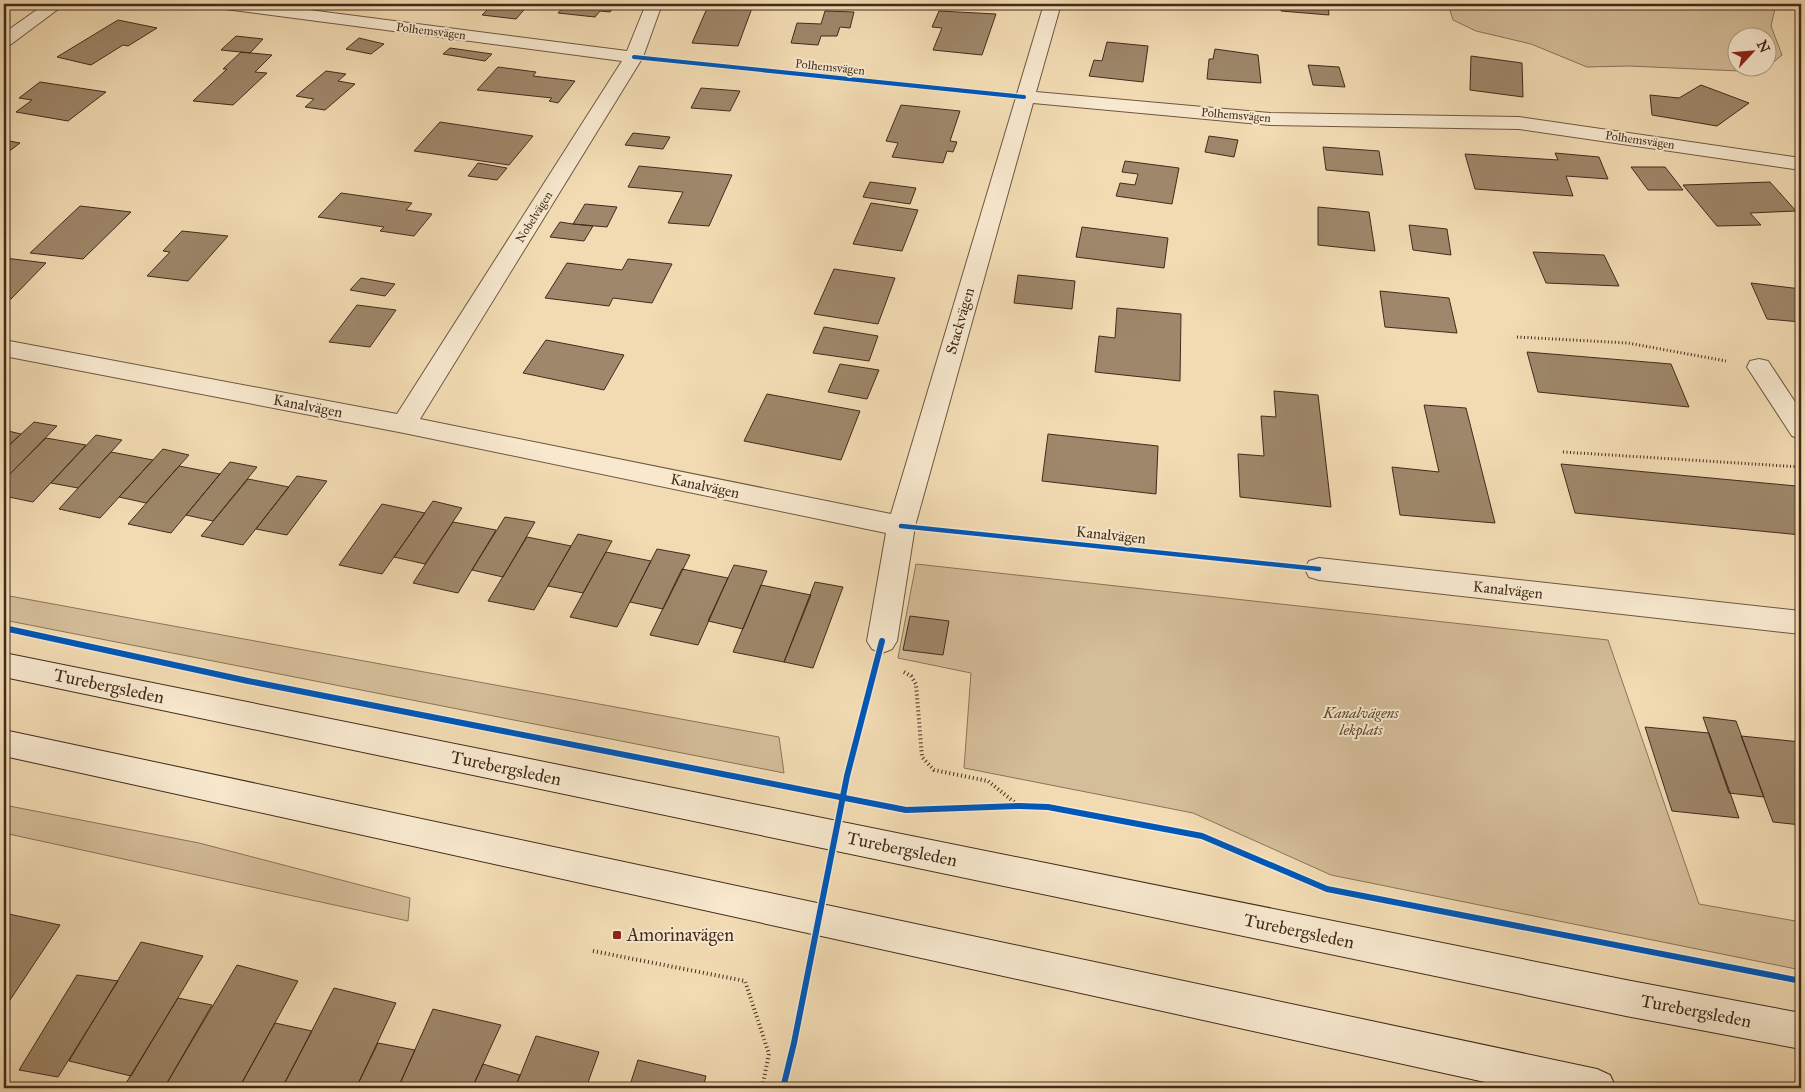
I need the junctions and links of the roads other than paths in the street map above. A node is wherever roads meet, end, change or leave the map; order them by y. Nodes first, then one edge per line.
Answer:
1 (56, 4) edge
2 (225, 4) edge
3 (654, 4) edge
4 (1052, 4) edge
5 (4, 42) edge
6 (634, 57) junction
7 (1024, 97) junction
8 (1801, 164) edge
9 (4, 348) edge
10 (1759, 366) road end
11 (404, 424) junction
12 (1801, 430) edge
13 (901, 526) junction
14 (1319, 569) dead end
15 (1801, 623) edge
16 (882, 641) road end
17 (4, 665) edge
18 (4, 743) edge
19 (1801, 1031) edge
20 (1597, 1088) edge

1 - 5 street
2 - 6 street, Polhemsvägen
3 - 6 street, Nobelvägen
4 - 7 street, Stackvägen
6 - 11 street, Nobelvägen
7 - 8 street, Polhemsvägen
7 - 13 street, Stackvägen
9 - 11 street, Kanalvägen
10 - 12 street
11 - 13 street, Kanalvägen
13 - 16 street, Stackvägen
14 - 15 street, Kanalvägen
17 - 19 street, Turebergsleden
18 - 20 street

